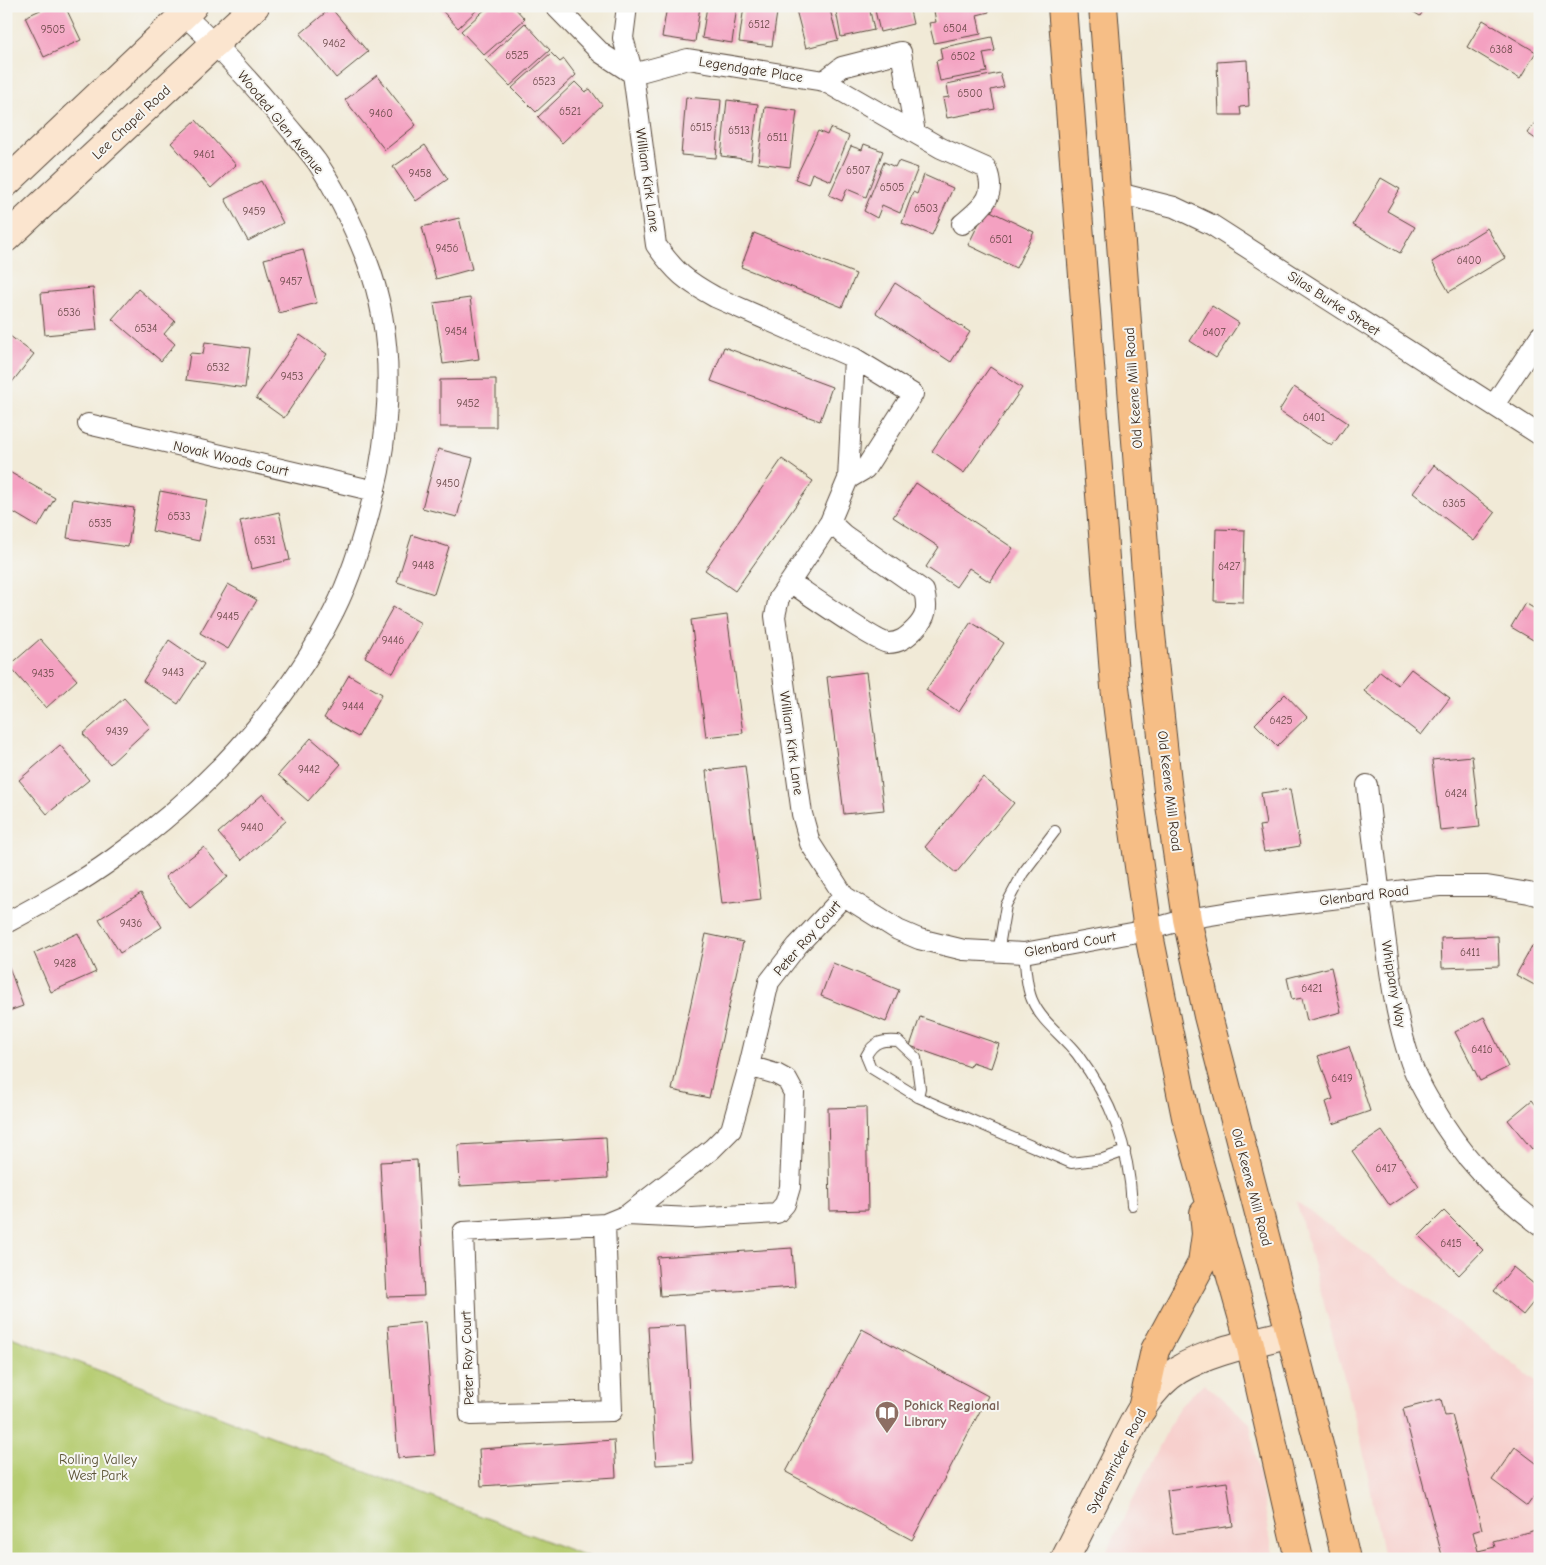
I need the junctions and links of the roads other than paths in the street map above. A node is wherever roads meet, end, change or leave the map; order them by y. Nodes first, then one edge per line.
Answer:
1 (255, 6) edge
2 (555, 6) edge
3 (627, 6) edge
4 (1062, 6) edge
5 (1103, 6) edge
6 (189, 10) edge
7 (215, 43) junction
8 (633, 74) junction
9 (824, 81) junction
10 (915, 133) junction
11 (6, 183) edge
12 (1118, 193) junction
13 (962, 224) dead end
14 (6, 238) edge
15 (1540, 336) edge
16 (854, 358) junction
17 (1494, 406) junction
18 (88, 424) dead end
19 (1540, 435) edge
20 (848, 479) junction
21 (375, 491) junction
22 (830, 522) junction
23 (790, 582) junction
24 (1366, 785) dead end
25 (1055, 831) dead end
26 (1380, 894) junction
27 (844, 896) junction
28 (1540, 896) edge
29 (1187, 919) junction
30 (6, 923) edge
31 (1148, 930) junction
32 (998, 953) junction
33 (1024, 954) junction
34 (749, 1066) junction
35 (918, 1097) junction
36 (1125, 1151) junction
37 (1198, 1157) junction
38 (1132, 1205) dead end
39 (627, 1215) junction
40 (605, 1224) junction
41 (1540, 1225) edge
42 (1290, 1333) junction
43 (1250, 1344) junction
44 (1142, 1409) junction
45 (1066, 1559) edge
46 (1299, 1559) edge
47 (1346, 1559) edge

1 - 7 main road, Lee Chapel Road
2 - 8 street
3 - 8 street, William Kirk Lane
4 - 31 main road
5 - 12 main road, Old Keene Mill Road
6 - 7 street, Wooded Glen Avenue
6 - 11 main road
7 - 14 main road, Lee Chapel Road
7 - 21 street, Wooded Glen Avenue
8 - 9 street, Legendgate Place
8 - 16 street, William Kirk Lane
9 - 10 street, Legendgate Place
9 - 10 street
10 - 13 street, Legendgate Place
12 - 17 street, Silas Burke Street
12 - 29 main road, Old Keene Mill Road
15 - 17 street
16 - 20 street, William Kirk Lane
16 - 20 street, William Kirk Lane
17 - 19 street, Silas Burke Street
18 - 21 street, Novak Woods Court
20 - 22 street, William Kirk Lane
21 - 30 street, Wooded Glen Avenue
22 - 23 street, William Kirk Lane
22 - 23 street
23 - 27 street, William Kirk Lane
24 - 26 street, Whippany Way
25 - 32 lane
26 - 28 street, Glenbard Road
26 - 29 street, Glenbard Road
26 - 41 street, Whippany Way
27 - 32 street, Glenbard Court
27 - 34 street, Peter Roy Court
29 - 31 street, Glenbard Court
29 - 42 main road, Old Keene Mill Road
31 - 33 street, Glenbard Court
31 - 37 main road
32 - 33 street, Glenbard Court
33 - 36 lane
34 - 39 street, Peter Roy Court
34 - 39 street, Peter Roy Court
35 - 35 lane
35 - 36 lane
36 - 38 lane
37 - 43 main road
37 - 44 main road
39 - 40 street, Peter Roy Court
40 - 40 street, Peter Roy Court
42 - 43 main road, Sydenstricker Road
42 - 47 main road, Old Keene Mill Road
43 - 44 main road, Sydenstricker Road
43 - 46 main road
44 - 45 main road, Sydenstricker Road

